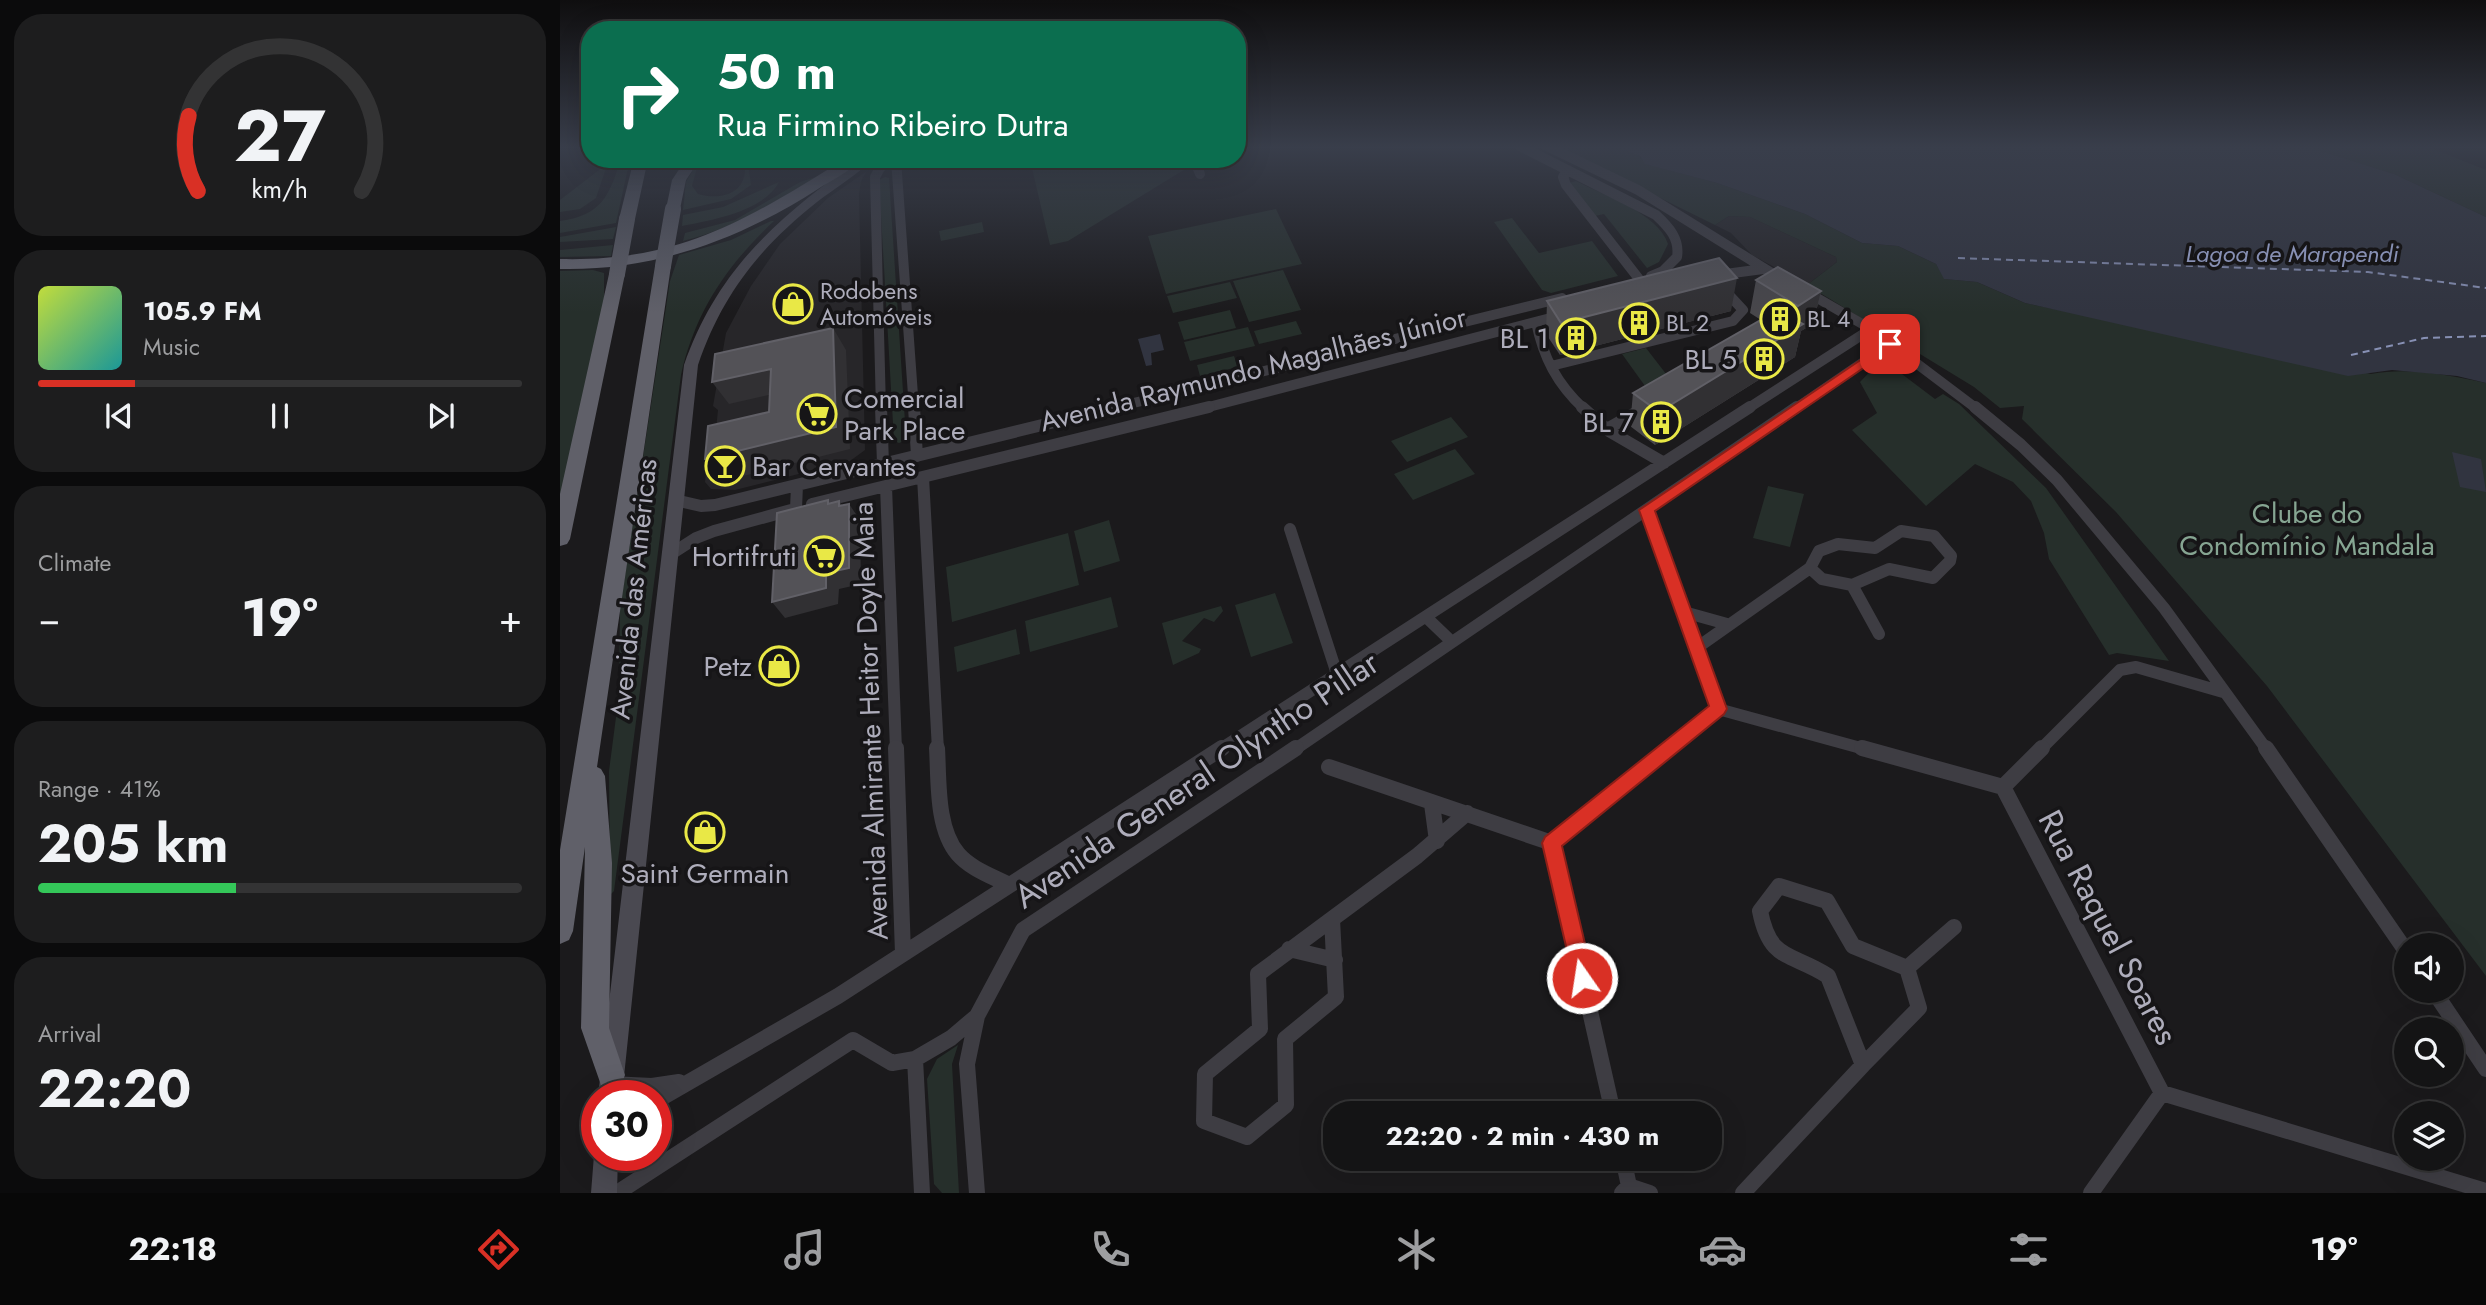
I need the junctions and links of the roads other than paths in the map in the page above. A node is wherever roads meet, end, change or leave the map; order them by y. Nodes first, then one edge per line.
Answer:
1 (631, 202) edge
2 (675, 202) edge
3 (786, 202) edge
4 (808, 202) edge
5 (876, 202) edge
6 (897, 202) edge
7 (1579, 202) edge
8 (1630, 202) edge
9 (1656, 202) edge
10 (1675, 238) joint
11 (560, 264) edge
12 (1763, 270) junction
13 (1639, 279) junction
14 (1704, 279) edge
15 (1626, 283) edge
16 (1576, 295) edge
17 (1730, 296) edge
18 (1575, 312) edge
19 (1536, 322) junction
20 (1871, 329) junction
21 (1890, 344) junction
22 (1551, 366) junction
23 (1653, 402) edge
24 (1608, 429) junction
25 (917, 456) junction
26 (1635, 457) dead end
27 (883, 464) junction
28 (1658, 467) junction
29 (923, 477) junction
30 (797, 485) junction
31 (886, 486) junction
32 (675, 500) junction
33 (796, 509) junction
34 (1647, 510) junction
35 (1290, 529) dead end
36 (560, 539) edge
37 (668, 556) junction
38 (1810, 568) junction
39 (1852, 585) junction
40 (1684, 612) junction
41 (1426, 617) junction
42 (1727, 624) junction
43 (1879, 634) dead end
44 (1452, 642) junction
45 (1698, 647) junction
46 (601, 664) junction
47 (1337, 674) junction
48 (2223, 692) junction
49 (1718, 709) junction
50 (1329, 767) dead end
51 (2003, 787) junction
52 (1433, 804) junction
53 (1467, 813) junction
54 (1437, 841) junction
55 (1552, 843) junction
56 (1009, 885) junction
57 (1332, 918) junction
58 (1954, 927) dead end
59 (560, 931) edge
60 (2394, 933) edge
61 (1289, 949) junction
62 (902, 954) junction
63 (1335, 960) junction
64 (1907, 968) junction
65 (2442, 1003) edge
66 (977, 1016) junction
67 (915, 1059) junction
68 (1863, 1065) junction
69 (2486, 1069) edge
70 (699, 1076) junction
71 (609, 1080) edge
72 (611, 1080) edge
73 (672, 1085) edge
74 (672, 1092) edge
75 (2162, 1093) junction
76 (1610, 1101) edge
77 (605, 1171) edge
78 (1624, 1171) edge
79 (1625, 1189) edge
80 (2486, 1191) edge
81 (604, 1193) edge
82 (617, 1193) edge
83 (922, 1193) edge
84 (977, 1193) edge
85 (1650, 1193) edge
86 (1743, 1193) edge
87 (2091, 1193) edge

1 - 36 highway, bridge
2 - 46 highway, Avenida das Américas, bridge
3 - 11 highway
4 - 32 main road, Avenida das Américas
5 - 27 street, Avenida Almirante Heitor Doyle Maia
6 - 25 street
7 - 13 street
8 - 10 street
9 - 12 street
10 - 13 street
12 - 14 street
12 - 20 street
13 - 15 street
16 - 25 street, Avenida Raymundo Magalhães Júnior
17 - 22 street
18 - 19 street, Avenida Raymundo Magalhães Júnior
19 - 22 street
19 - 29 street, Avenida Raymundo Magalhães Júnior
20 - 21 street
20 - 28 street, Avenida General Olyntho Pillar
21 - 34 street, Avenida General Olyntho Pillar
21 - 48 street
22 - 24 street
23 - 24 street
24 - 28 street
25 - 27 street, Avenida Raymundo Magalhães Júnior
26 - 28 street
27 - 30 street, Avenida Raymundo Magalhães Júnior
28 - 41 street, Avenida General Olyntho Pillar
29 - 31 street, Avenida Raymundo Magalhães Júnior
29 - 56 street
30 - 32 street, Avenida Raymundo Magalhães Júnior
30 - 33 street
31 - 33 street, Avenida Raymundo Magalhães Júnior
31 - 62 street, Avenida Almirante Heitor Doyle Maia
32 - 37 main road, Avenida das Américas
33 - 37 street, Avenida Raymundo Magalhães Júnior
34 - 40 street
34 - 44 street, Avenida General Olyntho Pillar
35 - 47 street
37 - 72 main road, Avenida das Américas
38 - 39 street
38 - 39 street
38 - 42 street
39 - 43 street
40 - 42 street
40 - 45 street
41 - 44 street
41 - 47 street, Avenida General Olyntho Pillar
42 - 45 street
44 - 66 street, Avenida General Olyntho Pillar
45 - 49 street
46 - 59 highway, Avenida das Américas
46 - 71 highway
47 - 56 street, Avenida General Olyntho Pillar
48 - 51 street
48 - 60 street
49 - 51 street
49 - 55 street
50 - 52 street
51 - 75 street, Rua Raquel Soares
52 - 53 street
52 - 54 street
53 - 54 street
53 - 55 street
54 - 57 street
55 - 76 street
56 - 62 street, Avenida General Olyntho Pillar
57 - 61 street
57 - 63 street
58 - 64 street
61 - 63 street
61 - 63 street
62 - 70 street, Avenida General Olyntho Pillar
64 - 68 street
64 - 68 street
65 - 69 street
66 - 67 street, Avenida General Olyntho Pillar
66 - 84 street
67 - 82 street
67 - 83 street
68 - 86 street
70 - 73 street, Avenida General Olyntho Pillar
70 - 74 street, Avenida General Olyntho Pillar
75 - 80 street
75 - 87 street
77 - 81 main road
78 - 79 street
79 - 85 street

